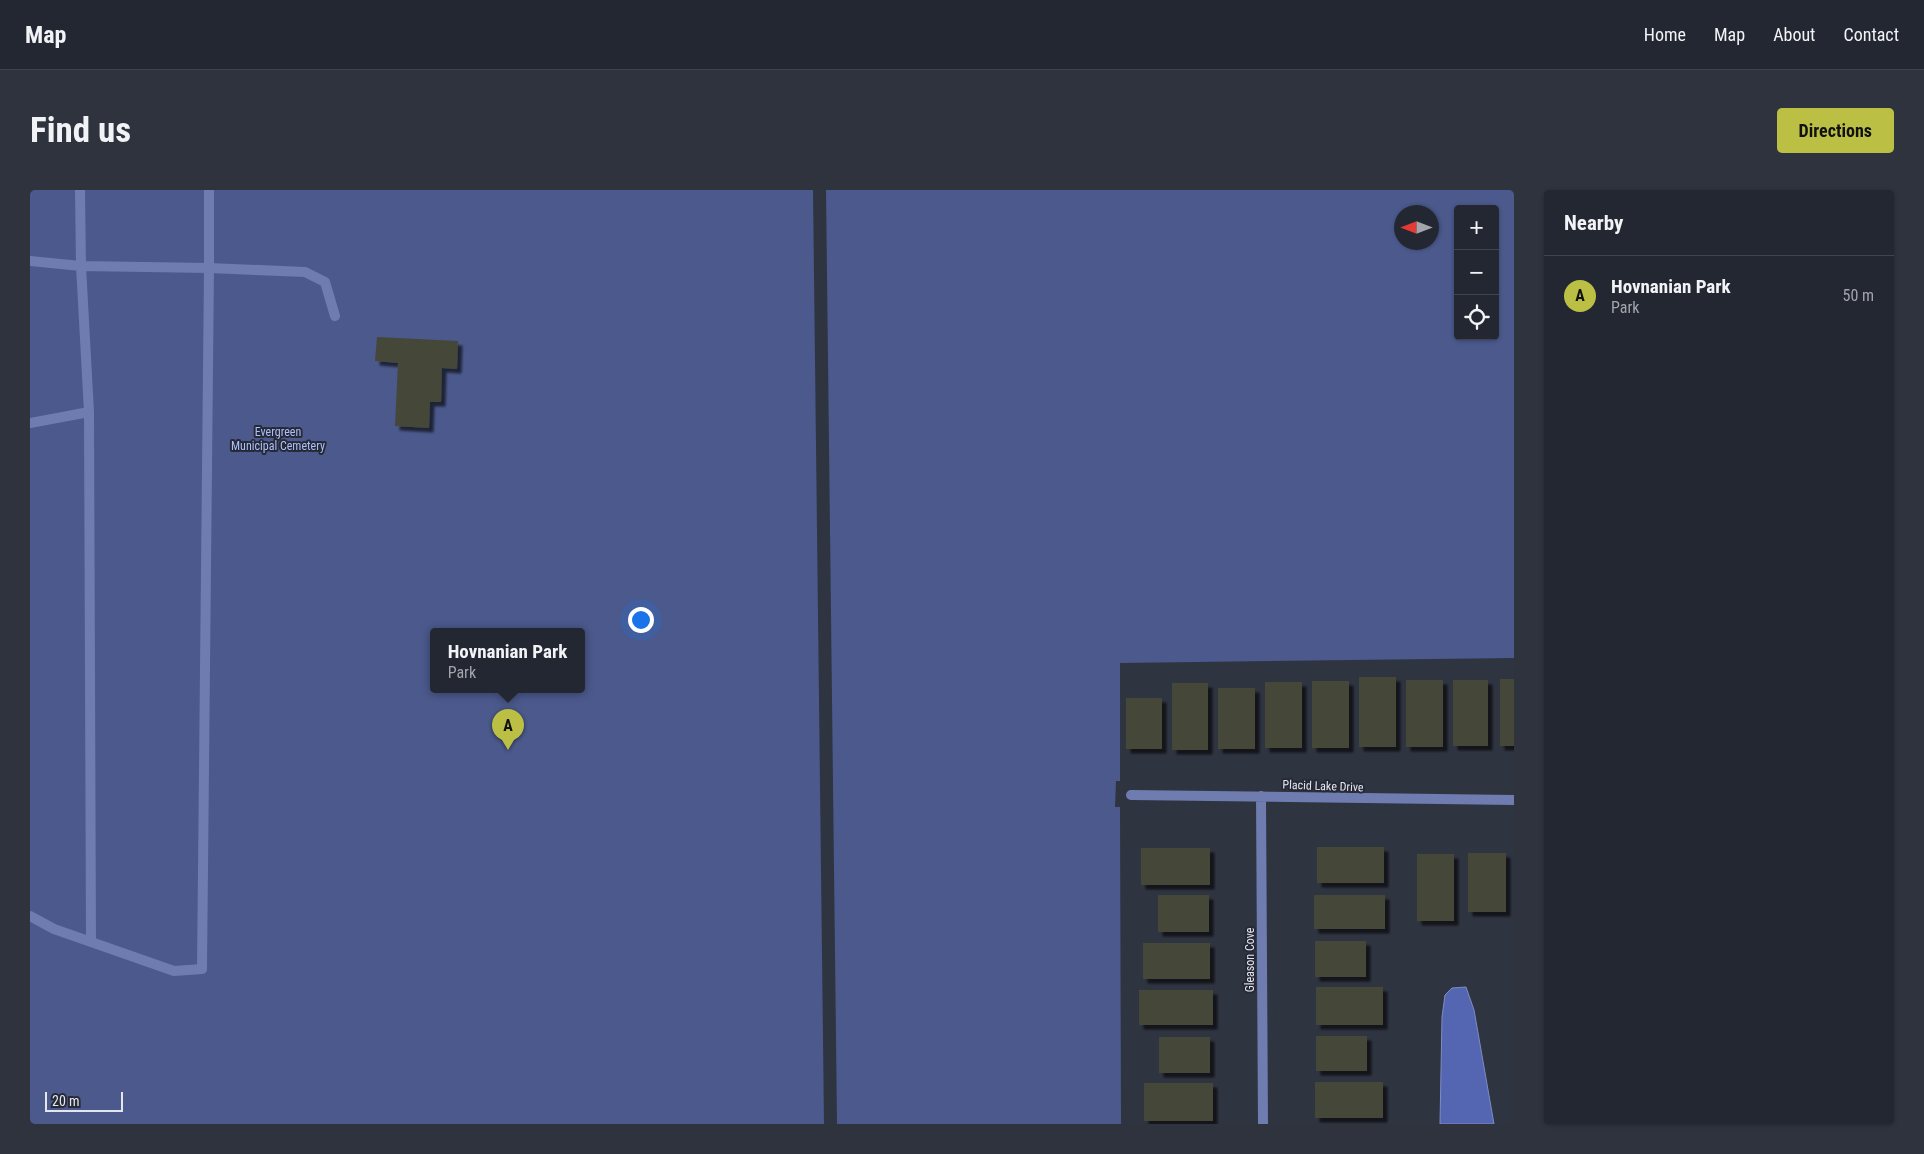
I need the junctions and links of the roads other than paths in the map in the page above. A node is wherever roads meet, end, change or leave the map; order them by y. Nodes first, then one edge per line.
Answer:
1 (80, 190) edge
2 (209, 190) edge
3 (30, 261) edge
4 (81, 266) junction
5 (209, 268) junction
6 (335, 316) dead end
7 (89, 412) junction
8 (30, 422) edge
9 (1131, 795) dead end
10 (1261, 796) junction
11 (1514, 800) edge
12 (30, 916) edge
13 (91, 942) junction
14 (1263, 1124) edge

1 - 4 street
2 - 5 street
3 - 4 street
4 - 5 street
4 - 7 street
5 - 6 street
5 - 13 street
7 - 8 street
7 - 13 street
9 - 10 street, Placid Lake Drive
10 - 11 street, Placid Lake Drive
10 - 14 street, Gleason Cove
12 - 13 street

